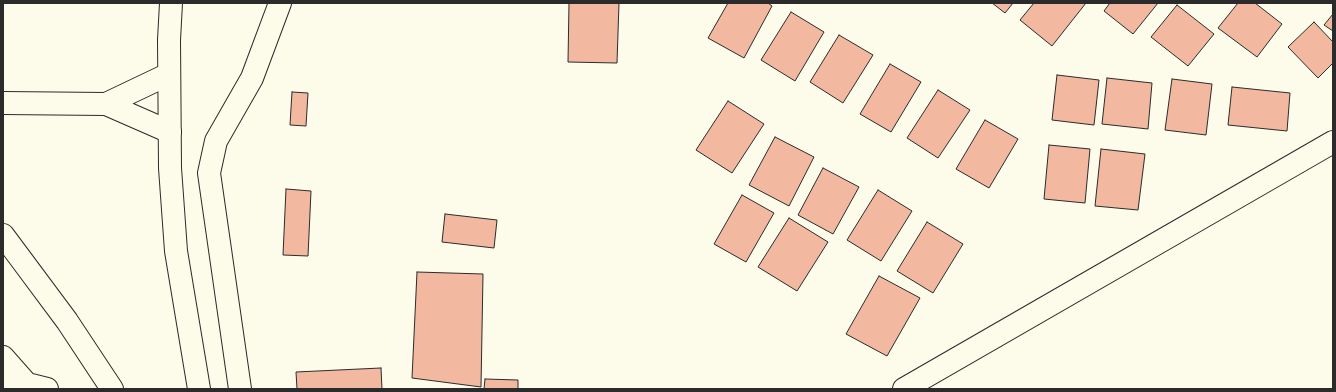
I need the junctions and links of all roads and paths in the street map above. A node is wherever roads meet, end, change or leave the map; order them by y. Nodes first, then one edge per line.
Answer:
1 (171, 3) edge
2 (280, 3) edge
3 (169, 74) junction
4 (3, 104) edge
5 (106, 104) junction
6 (170, 132) junction
7 (1333, 142) edge
8 (3, 235) edge
9 (3, 357) edge
10 (3, 378) edge
11 (26, 383) junction
12 (47, 389) edge
13 (112, 389) edge
14 (198, 389) edge
15 (240, 389) edge
16 (904, 389) edge

1 - 3 street
2 - 15 street
3 - 5 street
3 - 6 street
4 - 5 street
5 - 6 street
6 - 14 street
7 - 16 street
8 - 13 street
9 - 11 street
10 - 11 street
11 - 12 street

